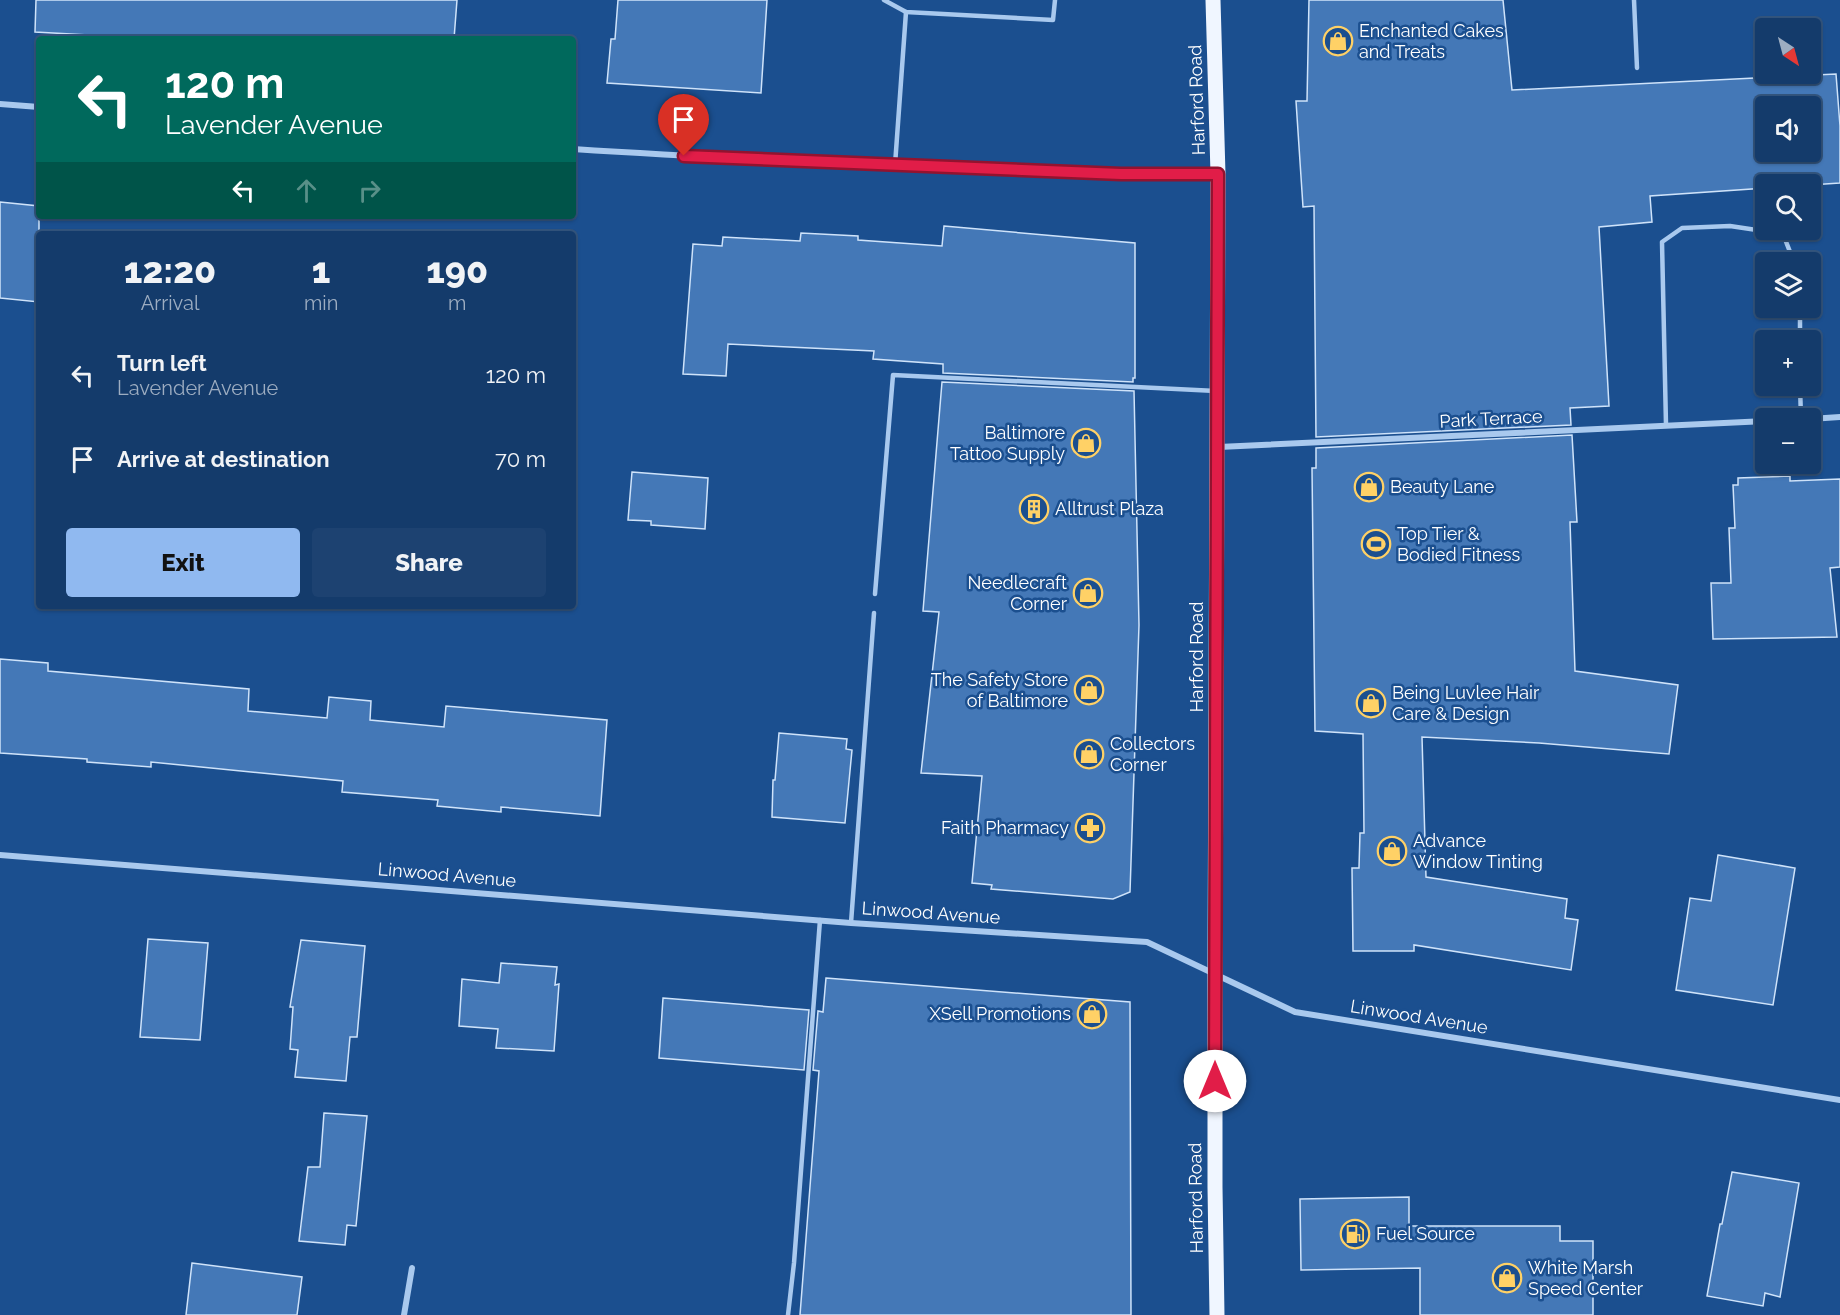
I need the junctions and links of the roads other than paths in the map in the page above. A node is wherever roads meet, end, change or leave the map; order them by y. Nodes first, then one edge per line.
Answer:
1 (884, 0) edge
2 (1055, 0) edge
3 (1213, 0) edge
4 (1634, 0) edge
5 (906, 12) junction
6 (1637, 68) dead end
7 (0, 104) edge
8 (36, 107) edge
9 (576, 149) edge
10 (895, 165) junction
11 (1218, 174) junction
12 (1790, 252) edge
13 (1218, 391) junction
14 (1840, 417) edge
15 (1821, 418) edge
16 (1755, 421) edge
17 (1666, 425) junction
18 (1218, 447) junction
19 (876, 594) dead end
20 (874, 613) dead end
21 (0, 855) edge
22 (820, 920) junction
23 (851, 923) junction
24 (1215, 974) junction
25 (1840, 1100) edge
26 (412, 1268) dead end
27 (404, 1315) edge
28 (788, 1315) edge
29 (1217, 1315) edge

1 - 5 lane
2 - 5 lane
3 - 11 main road, Harford Road
4 - 6 lane
5 - 10 lane
7 - 8 street
9 - 10 street
10 - 11 street
11 - 13 main road, Harford Road
12 - 17 lane
13 - 18 main road, Harford Road
13 - 19 lane
14 - 15 street
16 - 17 street, Park Terrace
17 - 18 street, Park Terrace
18 - 24 main road, Harford Road
20 - 23 lane
21 - 22 street, Linwood Avenue
22 - 23 street, Linwood Avenue
22 - 28 lane
23 - 24 street, Linwood Avenue
24 - 25 street, Linwood Avenue
24 - 29 main road, Harford Road
26 - 27 street

